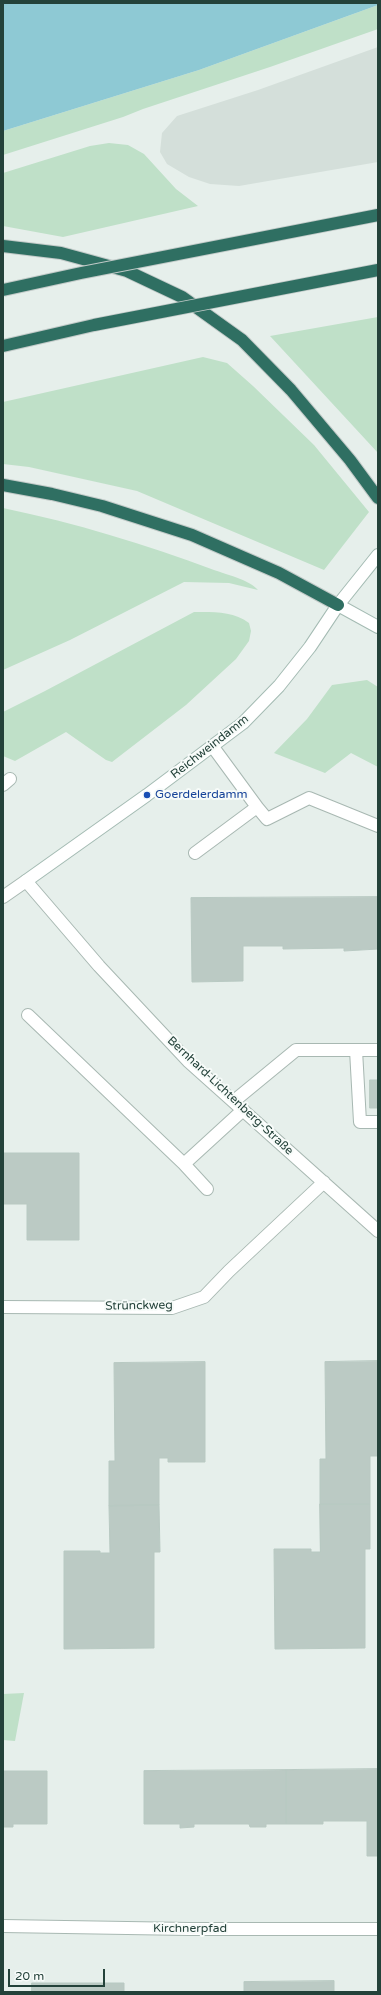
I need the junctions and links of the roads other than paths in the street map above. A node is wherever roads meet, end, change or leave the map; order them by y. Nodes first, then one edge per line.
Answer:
1 (378, 215) edge
2 (3, 246) edge
3 (378, 270) edge
4 (3, 290) edge
5 (3, 346) edge
6 (3, 485) edge
7 (378, 498) edge
8 (378, 555) edge
9 (338, 605) junction
10 (378, 627) edge
11 (213, 747) junction
12 (257, 807) junction
13 (378, 826) edge
14 (196, 853) dead end
15 (26, 881) junction
16 (3, 897) edge
17 (28, 1015) dead end
18 (356, 1050) junction
19 (378, 1050) edge
20 (234, 1101) junction
21 (243, 1110) junction
22 (378, 1122) edge
23 (184, 1164) junction
24 (324, 1182) junction
25 (207, 1189) dead end
26 (378, 1231) edge
27 (3, 1307) edge
28 (3, 1926) edge
29 (378, 1929) edge

1 - 4 highway, bridge
2 - 7 highway
3 - 5 highway, bridge
6 - 9 highway
8 - 9 street, Reichweindamm
9 - 10 street
9 - 11 street, Reichweindamm
11 - 12 street
11 - 15 street, Reichweindamm
12 - 13 street
12 - 14 street
15 - 16 street, Reichweindamm
15 - 20 street, Bernhard-Lichtenberg-Straße
17 - 23 street
18 - 19 street
18 - 20 street
18 - 22 street
20 - 21 street, Bernhard-Lichtenberg-Straße
21 - 23 street
21 - 24 street, Bernhard-Lichtenberg-Straße
23 - 25 street
24 - 26 street, Bernhard-Lichtenberg-Straße
24 - 27 street, Strünckweg
28 - 29 street, Kirchnerpfad

